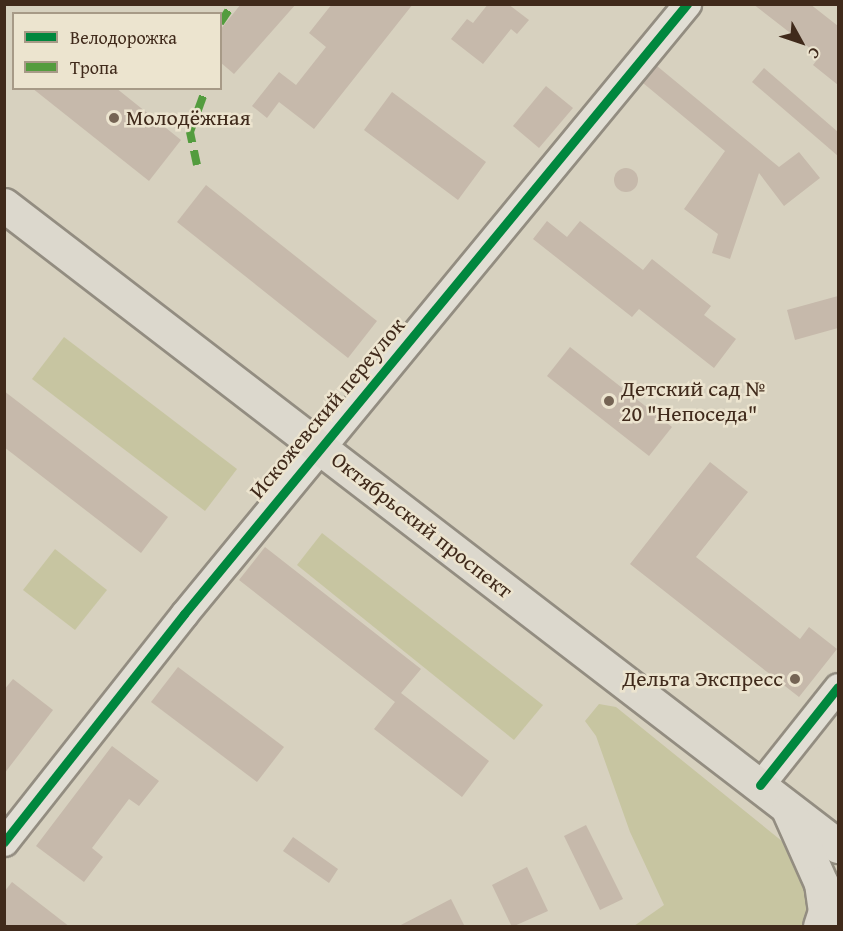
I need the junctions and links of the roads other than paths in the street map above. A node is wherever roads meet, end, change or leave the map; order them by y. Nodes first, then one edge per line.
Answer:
1 (687, 4) edge
2 (4, 205) edge
3 (321, 446) junction
4 (838, 687) edge
5 (760, 785) junction
6 (786, 805) junction
7 (4, 843) edge
8 (838, 846) edge
9 (820, 927) edge

1 - 3 street, Искожевский переулок
2 - 3 main road, Октябрьский проспект
3 - 5 main road, Октябрьский проспект
3 - 7 street, Искожевский переулок
4 - 5 street
5 - 6 main road, Октябрьский проспект
6 - 8 main road, Октябрьский проспект
6 - 9 main road

